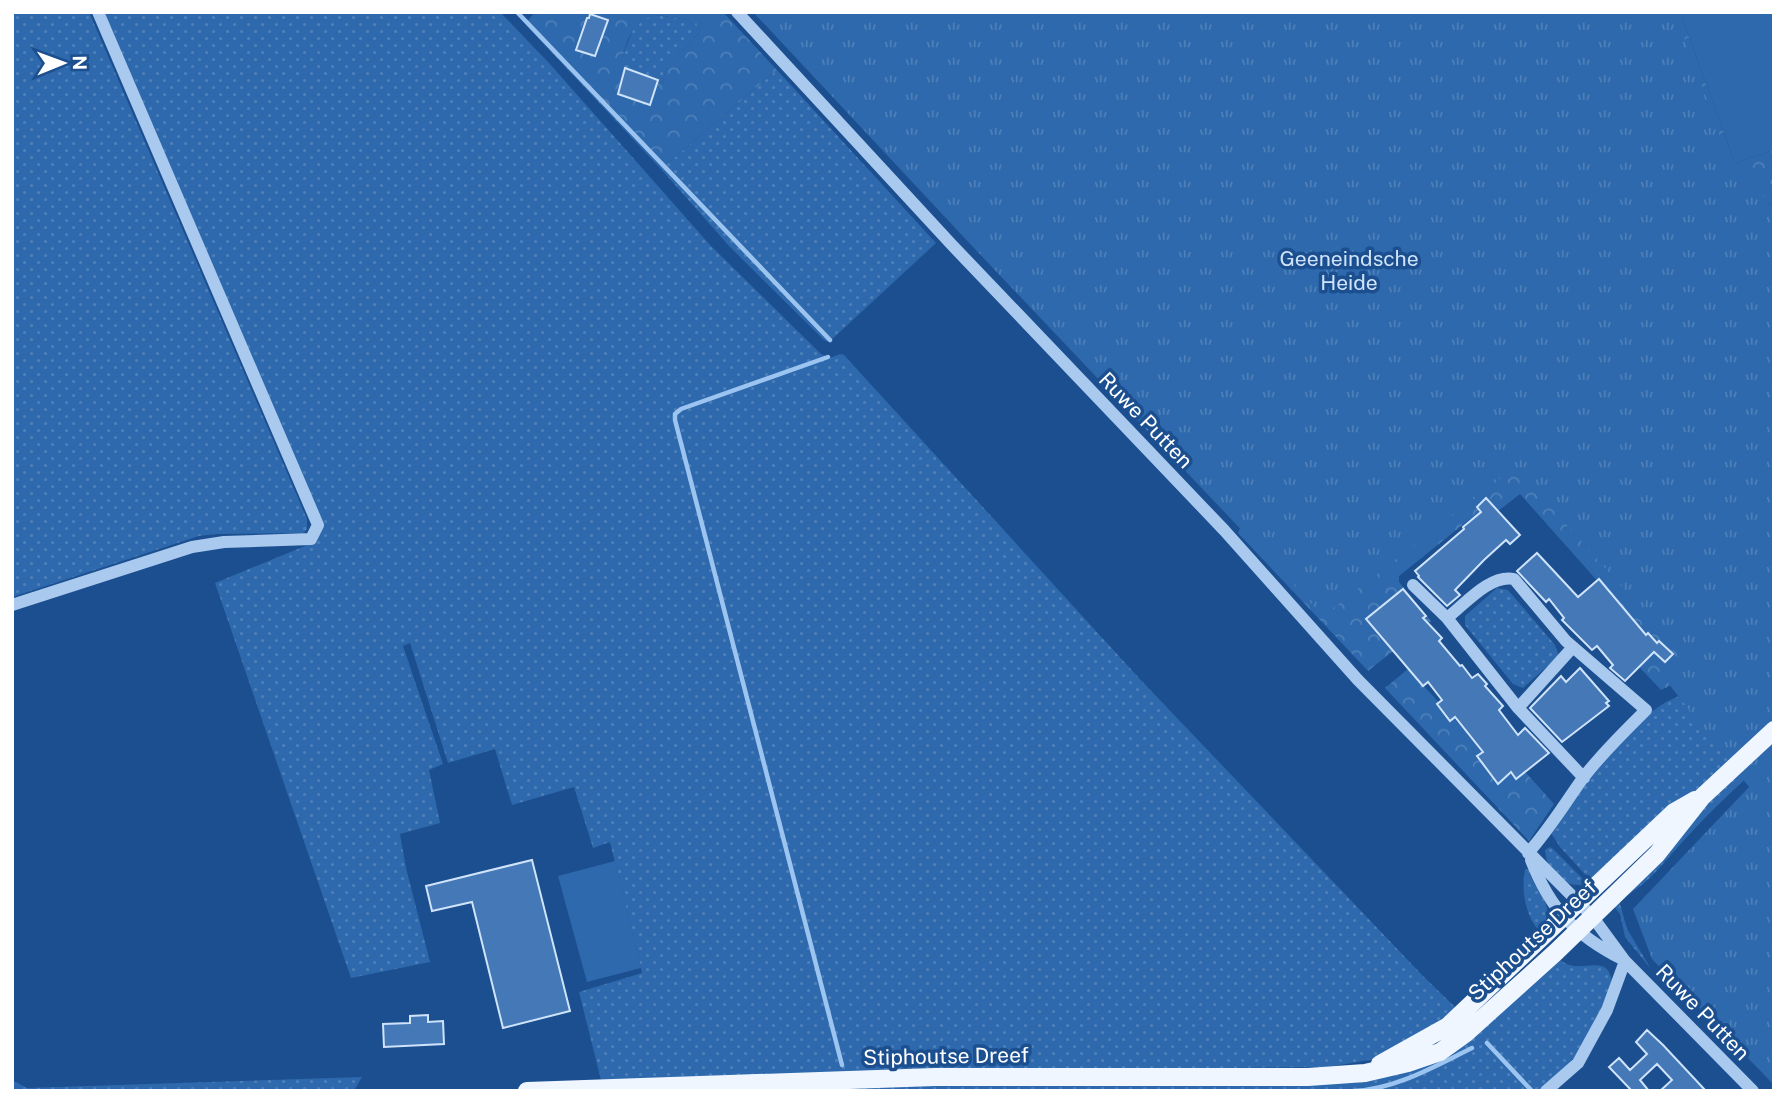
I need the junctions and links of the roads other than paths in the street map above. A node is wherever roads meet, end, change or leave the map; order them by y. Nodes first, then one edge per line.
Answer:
1 (97, 12) edge
2 (737, 12) edge
3 (1413, 584) dead end
4 (12, 605) edge
5 (1447, 618) junction
6 (1573, 647) junction
7 (1518, 708) junction
8 (1774, 730) edge
9 (1584, 778) junction
10 (1702, 797) junction
11 (1528, 853) junction
12 (1577, 903) junction
13 (1592, 916) junction
14 (1563, 917) junction
15 (1577, 930) junction
16 (1625, 961) junction
17 (1365, 1073) junction
18 (527, 1091) edge
19 (1546, 1091) edge
20 (1753, 1091) edge

1 - 4 street
2 - 11 street, Ruwe Putten
3 - 5 street
5 - 6 street
5 - 7 street
6 - 7 street
6 - 9 street
7 - 9 street
8 - 10 main road, Stiphoutse Dreef
9 - 11 street
10 - 12 main road, Stiphoutse Dreef
10 - 13 main road, Stiphoutse Dreef
11 - 12 street, Ruwe Putten
11 - 14 street, Ruwe Putten
12 - 13 street, Ruwe Putten
12 - 14 main road, Stiphoutse Dreef
13 - 15 main road, Stiphoutse Dreef
13 - 16 street, Ruwe Putten
14 - 15 street, Ruwe Putten
14 - 17 main road, Stiphoutse Dreef
15 - 16 street, Ruwe Putten
15 - 17 main road, Stiphoutse Dreef
16 - 19 street
16 - 20 street, Ruwe Putten
17 - 18 main road, Stiphoutse Dreef

